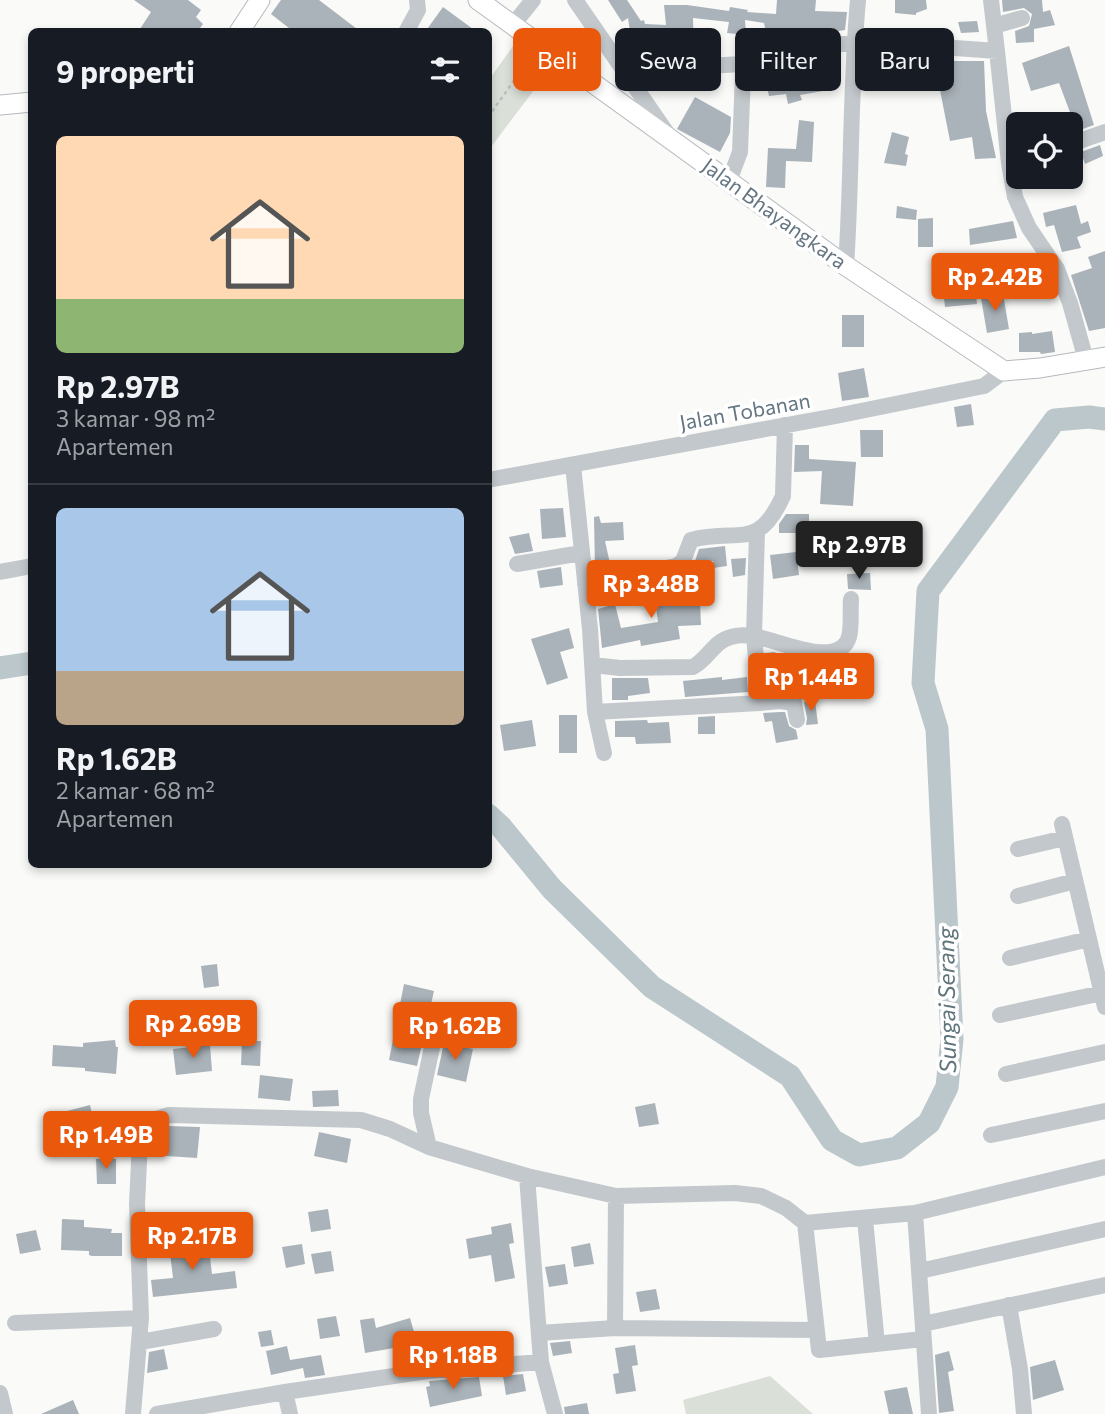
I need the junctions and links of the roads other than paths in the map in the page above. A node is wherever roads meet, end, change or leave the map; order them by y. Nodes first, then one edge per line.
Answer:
1 (260, 0) edge
2 (417, 0) edge
3 (478, 0) edge
4 (533, 0) edge
5 (575, 0) edge
6 (858, 0) edge
7 (990, 0) edge
8 (1022, 18) dead end
9 (512, 26) junction
10 (994, 26) junction
11 (242, 28) edge
12 (408, 28) edge
13 (841, 44) edge
14 (854, 44) junction
15 (998, 51) junction
16 (611, 54) junction
17 (735, 64) edge
18 (741, 91) edge
19 (28, 102) edge
20 (0, 105) edge
21 (1007, 112) edge
22 (1105, 132) edge
23 (1083, 140) edge
24 (672, 141) junction
25 (729, 181) junction
26 (1015, 189) edge
27 (846, 266) junction
28 (1096, 358) edge
29 (1012, 371) junction
30 (785, 425) junction
31 (573, 465) junction
32 (492, 479) edge
33 (757, 532) junction
34 (581, 553) junction
35 (517, 564) dead end
36 (28, 567) edge
37 (0, 572) edge
38 (585, 584) junction
39 (851, 599) dead end
40 (754, 636) junction
41 (593, 665) junction
42 (760, 703) junction
43 (595, 712) junction
44 (797, 720) dead end
45 (604, 753) dead end
46 (1018, 849) dead end
47 (1075, 881) junction
48 (1018, 896) dead end
49 (1089, 939) junction
50 (1010, 958) dead end
51 (1103, 1000) edge
52 (1000, 1015) dead end
53 (437, 1024) dead end
54 (1105, 1052) edge
55 (1006, 1074) dead end
56 (1105, 1111) edge
57 (991, 1135) dead end
58 (429, 1147) junction
59 (1105, 1167) edge
60 (527, 1176) junction
61 (615, 1196) junction
62 (915, 1213) junction
63 (864, 1219) junction
64 (805, 1223) junction
65 (1105, 1229) edge
66 (920, 1271) junction
67 (1105, 1285) edge
68 (1009, 1305) junction
69 (141, 1318) junction
70 (15, 1323) dead end
71 (615, 1328) junction
72 (214, 1329) dead end
73 (816, 1330) junction
74 (923, 1331) junction
75 (539, 1333) junction
76 (140, 1342) junction
77 (877, 1344) junction
78 (541, 1362) junction
79 (285, 1392) junction
80 (0, 1393) edge
81 (5, 1414) edge
82 (133, 1414) edge
83 (157, 1414) edge
84 (290, 1414) edge
85 (555, 1414) edge
86 (929, 1414) edge
87 (1024, 1414) edge

1 - 11 main road
2 - 12 street
3 - 9 main road
4 - 9 street
5 - 16 street, Jalan Bhayangkara
6 - 14 street
7 - 10 street
8 - 10 street
9 - 24 main road
10 - 15 street
13 - 14 street
14 - 15 street
14 - 27 street
15 - 21 street
16 - 17 street
16 - 24 street, Jalan Bhayangkara
18 - 25 street
19 - 20 main road
22 - 23 street
24 - 25 main road, Jalan Bhayangkara
25 - 27 main road, Jalan Bhayangkara
26 - 28 street
27 - 29 main road, Jalan Bhayangkara
28 - 29 main road
29 - 30 street, Jalan Tobanan
30 - 31 street, Jalan Tobanan
30 - 33 street
31 - 32 street, Jalan Tobanan
31 - 34 street
33 - 38 street
33 - 40 street
34 - 35 street
34 - 38 street
36 - 37 street
38 - 41 street
39 - 40 street
40 - 41 street
40 - 42 street
41 - 43 street
42 - 43 street
42 - 44 street
43 - 45 street
46 - 47 street
47 - 48 street
47 - 49 street
49 - 50 street
49 - 51 street
51 - 52 street
53 - 58 street
54 - 55 street
56 - 57 street
58 - 60 street
58 - 69 street
59 - 62 street
60 - 61 street
60 - 75 street
61 - 64 street
61 - 71 street
62 - 63 street
62 - 66 street
63 - 64 street
63 - 77 street
64 - 73 street
65 - 66 street
66 - 74 street
67 - 68 street
68 - 74 street
68 - 87 street
69 - 70 street
69 - 76 street
71 - 73 street
71 - 75 street
72 - 76 street
73 - 77 street
74 - 77 street
74 - 86 street
75 - 78 street
76 - 82 street
78 - 79 street
78 - 85 street
79 - 83 street
79 - 84 street
80 - 81 street

